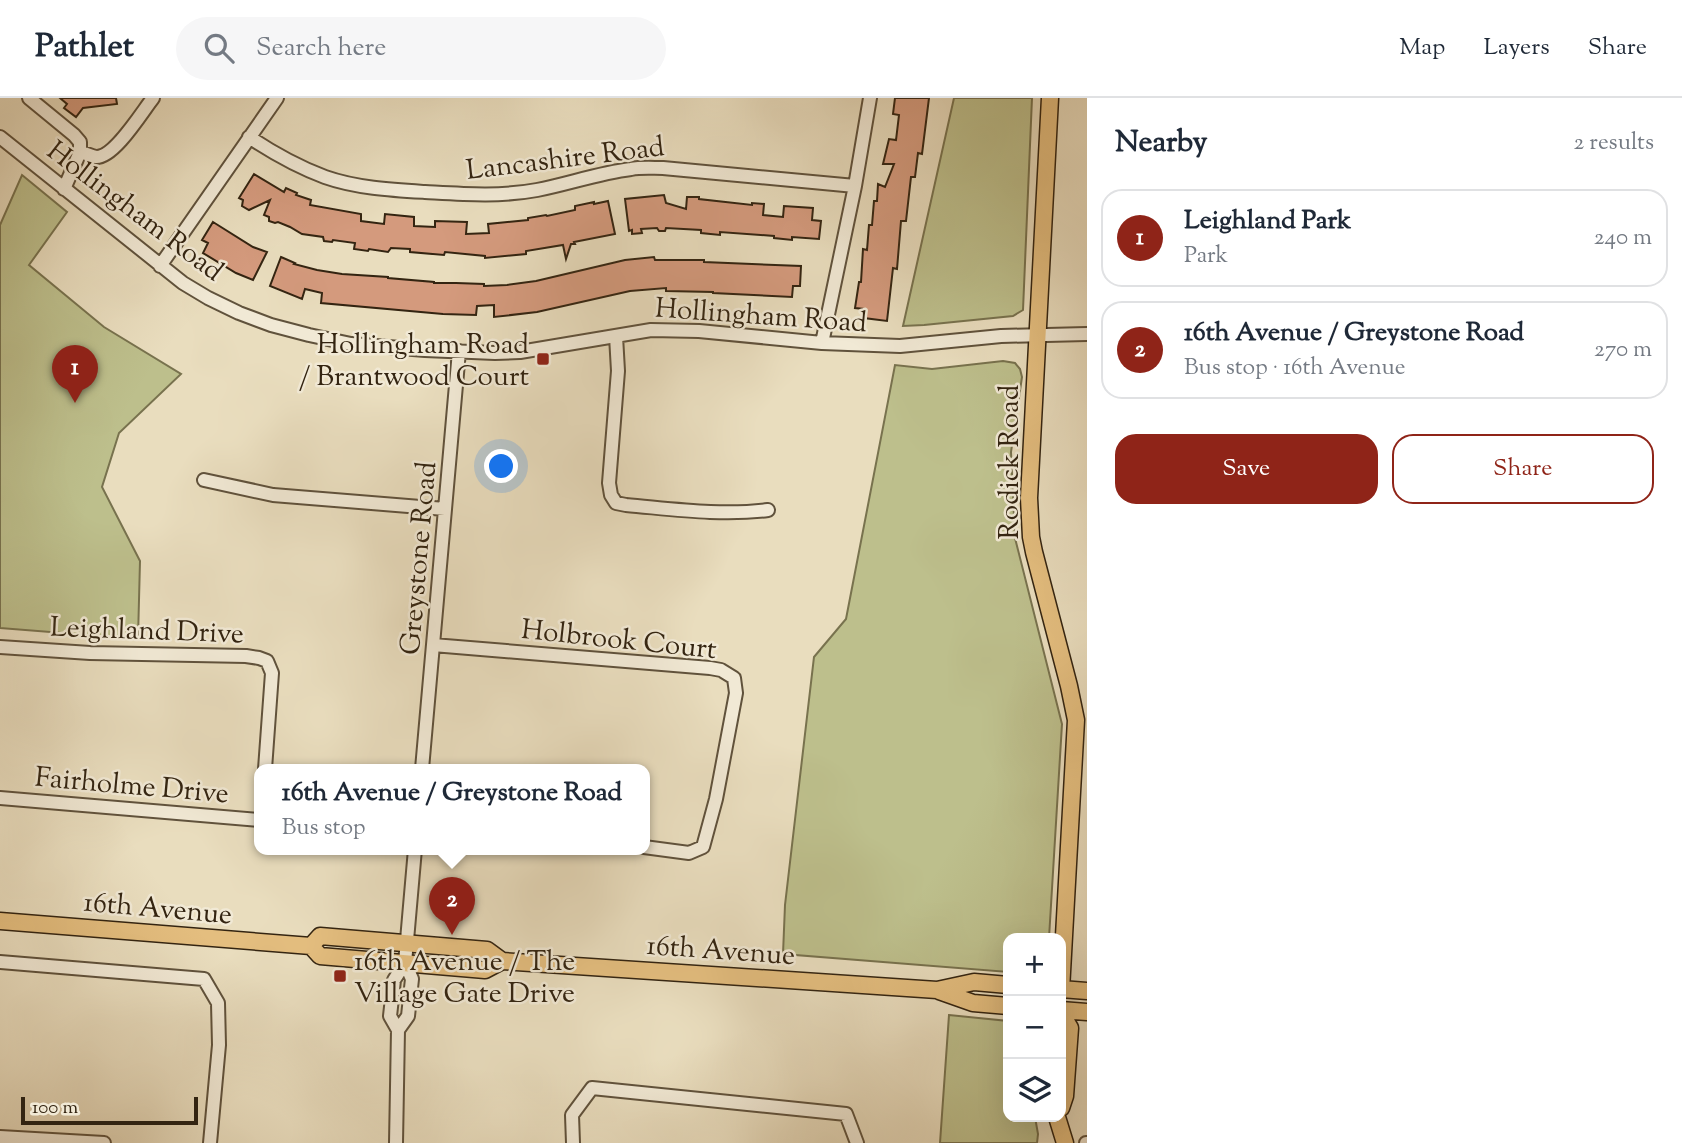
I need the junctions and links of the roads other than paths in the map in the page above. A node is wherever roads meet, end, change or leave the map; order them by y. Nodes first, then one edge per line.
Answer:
1 (29, 98) edge
2 (153, 98) edge
3 (277, 98) edge
4 (870, 98) edge
5 (1050, 98) edge
6 (0, 137) edge
7 (249, 137) junction
8 (80, 152) junction
9 (855, 186) junction
10 (64, 189) junction
11 (160, 266) junction
12 (1087, 334) edge
13 (1037, 335) junction
14 (616, 336) junction
15 (822, 343) junction
16 (459, 351) junction
17 (204, 481) dead end
18 (445, 509) junction
19 (768, 510) dead end
20 (433, 645) junction
21 (0, 647) edge
22 (265, 764) edge
23 (422, 764) edge
24 (0, 798) edge
25 (254, 819) edge
26 (650, 848) edge
27 (414, 855) edge
28 (0, 921) edge
29 (1064, 933) edge
30 (407, 943) junction
31 (311, 946) junction
32 (502, 961) junction
33 (0, 962) edge
34 (405, 963) junction
35 (1003, 985) edge
36 (1066, 989) edge
37 (937, 990) junction
38 (1087, 991) edge
39 (1003, 1006) edge
40 (1066, 1011) edge
41 (1087, 1012) edge
42 (1066, 1020) edge
43 (398, 1030) junction
44 (1066, 1082) edge
45 (1060, 1122) edge
46 (0, 1137) edge
47 (104, 1143) edge
48 (210, 1143) edge
49 (396, 1143) edge
50 (573, 1143) edge
51 (857, 1143) edge
52 (1065, 1143) edge

1 - 8 street
2 - 8 street
3 - 7 street
4 - 9 street
5 - 13 main road, Rodick Road
6 - 10 street, Hollingham Road
7 - 9 street, Lancashire Road
7 - 11 street
8 - 10 street
9 - 15 street
10 - 11 street, Hollingham Road
11 - 16 street, Hollingham Road
12 - 13 street, Hollingham Road
13 - 15 street, Hollingham Road
13 - 29 main road, Rodick Road
14 - 15 street, Hollingham Road
14 - 16 street, Hollingham Road
14 - 19 street
16 - 18 street, Greystone Road
17 - 18 street
18 - 20 street, Greystone Road
20 - 23 street, Greystone Road
20 - 26 street, Holbrook Court
21 - 22 street, Leighland Drive
24 - 25 street, Fairholme Drive
27 - 30 street
28 - 31 main road, 16th Avenue
30 - 31 main road, 16th Avenue
30 - 32 main road, 16th Avenue
30 - 34 street
31 - 34 main road, 16th Avenue
32 - 34 main road, 16th Avenue
32 - 37 main road, 16th Avenue
33 - 48 street
34 - 43 street
34 - 43 street
35 - 37 main road, 16th Avenue
36 - 38 main road
37 - 39 main road, 16th Avenue
40 - 41 main road
42 - 44 main road
43 - 49 street
45 - 52 main road
46 - 47 street
50 - 51 street

